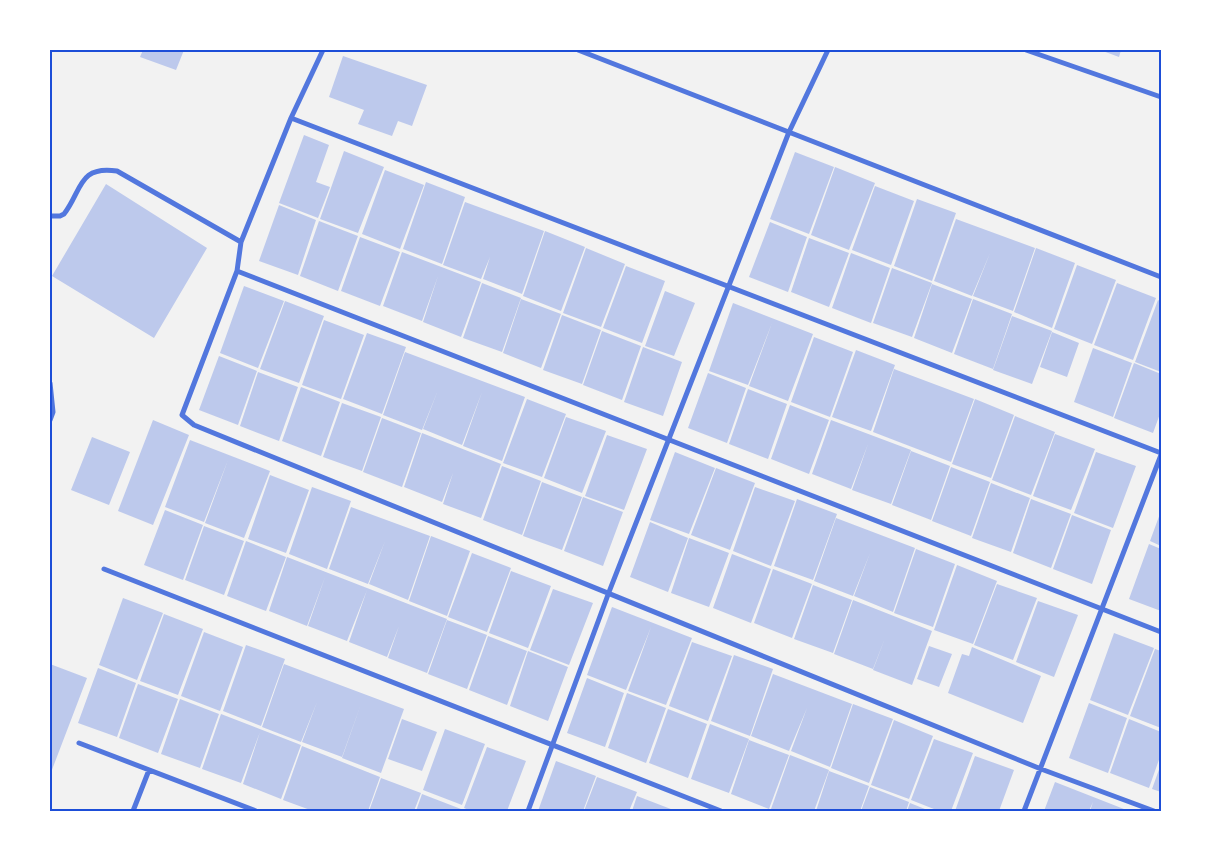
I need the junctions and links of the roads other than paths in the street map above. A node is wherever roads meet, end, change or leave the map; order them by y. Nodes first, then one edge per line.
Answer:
1 (322, 50) edge
2 (578, 50) edge
3 (828, 50) edge
4 (1026, 50) edge
5 (1161, 98) edge
6 (292, 118) junction
7 (789, 132) junction
8 (50, 216) edge
9 (240, 242) junction
10 (237, 272) junction
11 (1161, 277) edge
12 (729, 286) junction
13 (50, 382) edge
14 (50, 420) edge
15 (668, 440) junction
16 (1161, 454) edge
17 (104, 568) dead end
18 (609, 592) junction
19 (1102, 609) junction
20 (1161, 632) edge
21 (79, 742) dead end
22 (552, 744) junction
23 (1042, 769) junction
24 (149, 770) junction
25 (133, 811) edge
26 (256, 811) edge
27 (528, 811) edge
28 (721, 811) edge
29 (1024, 811) edge
30 (1154, 811) edge

1 - 6 street
2 - 7 street
3 - 7 street
4 - 5 street
6 - 9 street
6 - 12 street
7 - 11 street
7 - 12 street
8 - 9 street
9 - 10 street
10 - 15 street
10 - 18 street
12 - 15 street
12 - 16 street
13 - 14 street
15 - 18 street
15 - 19 street
16 - 19 street
17 - 22 street
18 - 22 street
18 - 23 street
19 - 20 street
19 - 23 street
21 - 24 street
22 - 27 street
22 - 28 street
23 - 29 street
23 - 30 street
24 - 25 street
24 - 26 street

